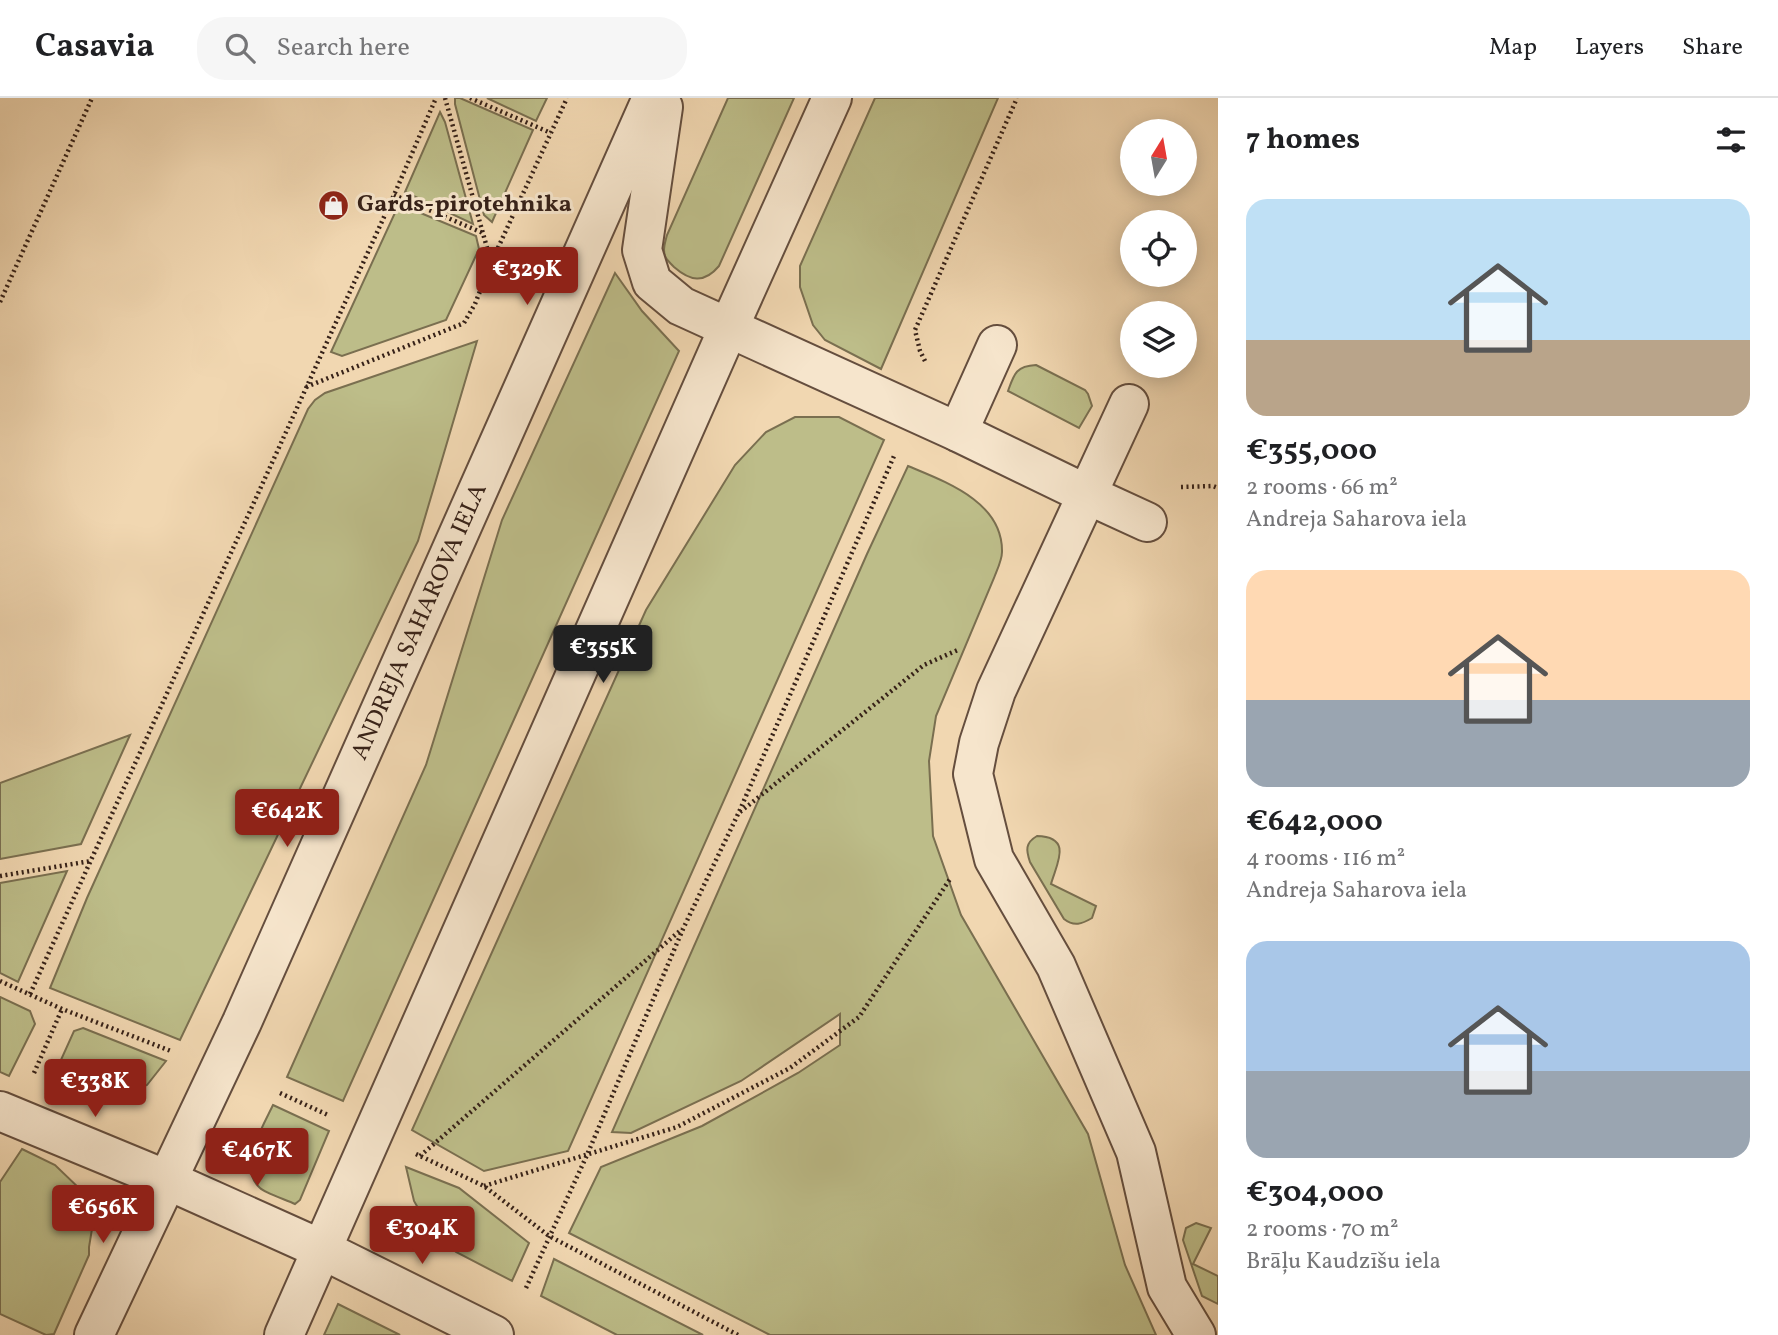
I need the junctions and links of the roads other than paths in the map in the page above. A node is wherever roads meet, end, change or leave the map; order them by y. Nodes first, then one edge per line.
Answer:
1 (652, 98) edge
2 (664, 98) edge
3 (832, 98) edge
4 (729, 327) junction
5 (997, 345) dead end
6 (1129, 404) dead end
7 (958, 432) junction
8 (1086, 494) junction
9 (1147, 522) dead end
10 (0, 1111) edge
11 (167, 1180) junction
12 (323, 1250) junction
13 (94, 1335) edge
14 (284, 1335) edge
15 (494, 1335) edge
16 (1196, 1335) edge

1 - 11 street, ANDREJA SAHAROVA IELA
2 - 4 street
3 - 4 street
4 - 7 street
4 - 12 street
5 - 7 street
6 - 8 street
7 - 8 street
8 - 9 street
8 - 16 street
10 - 11 street
11 - 12 street
11 - 13 street, ANDREJA SAHAROVA IELA
12 - 14 street
12 - 15 street

